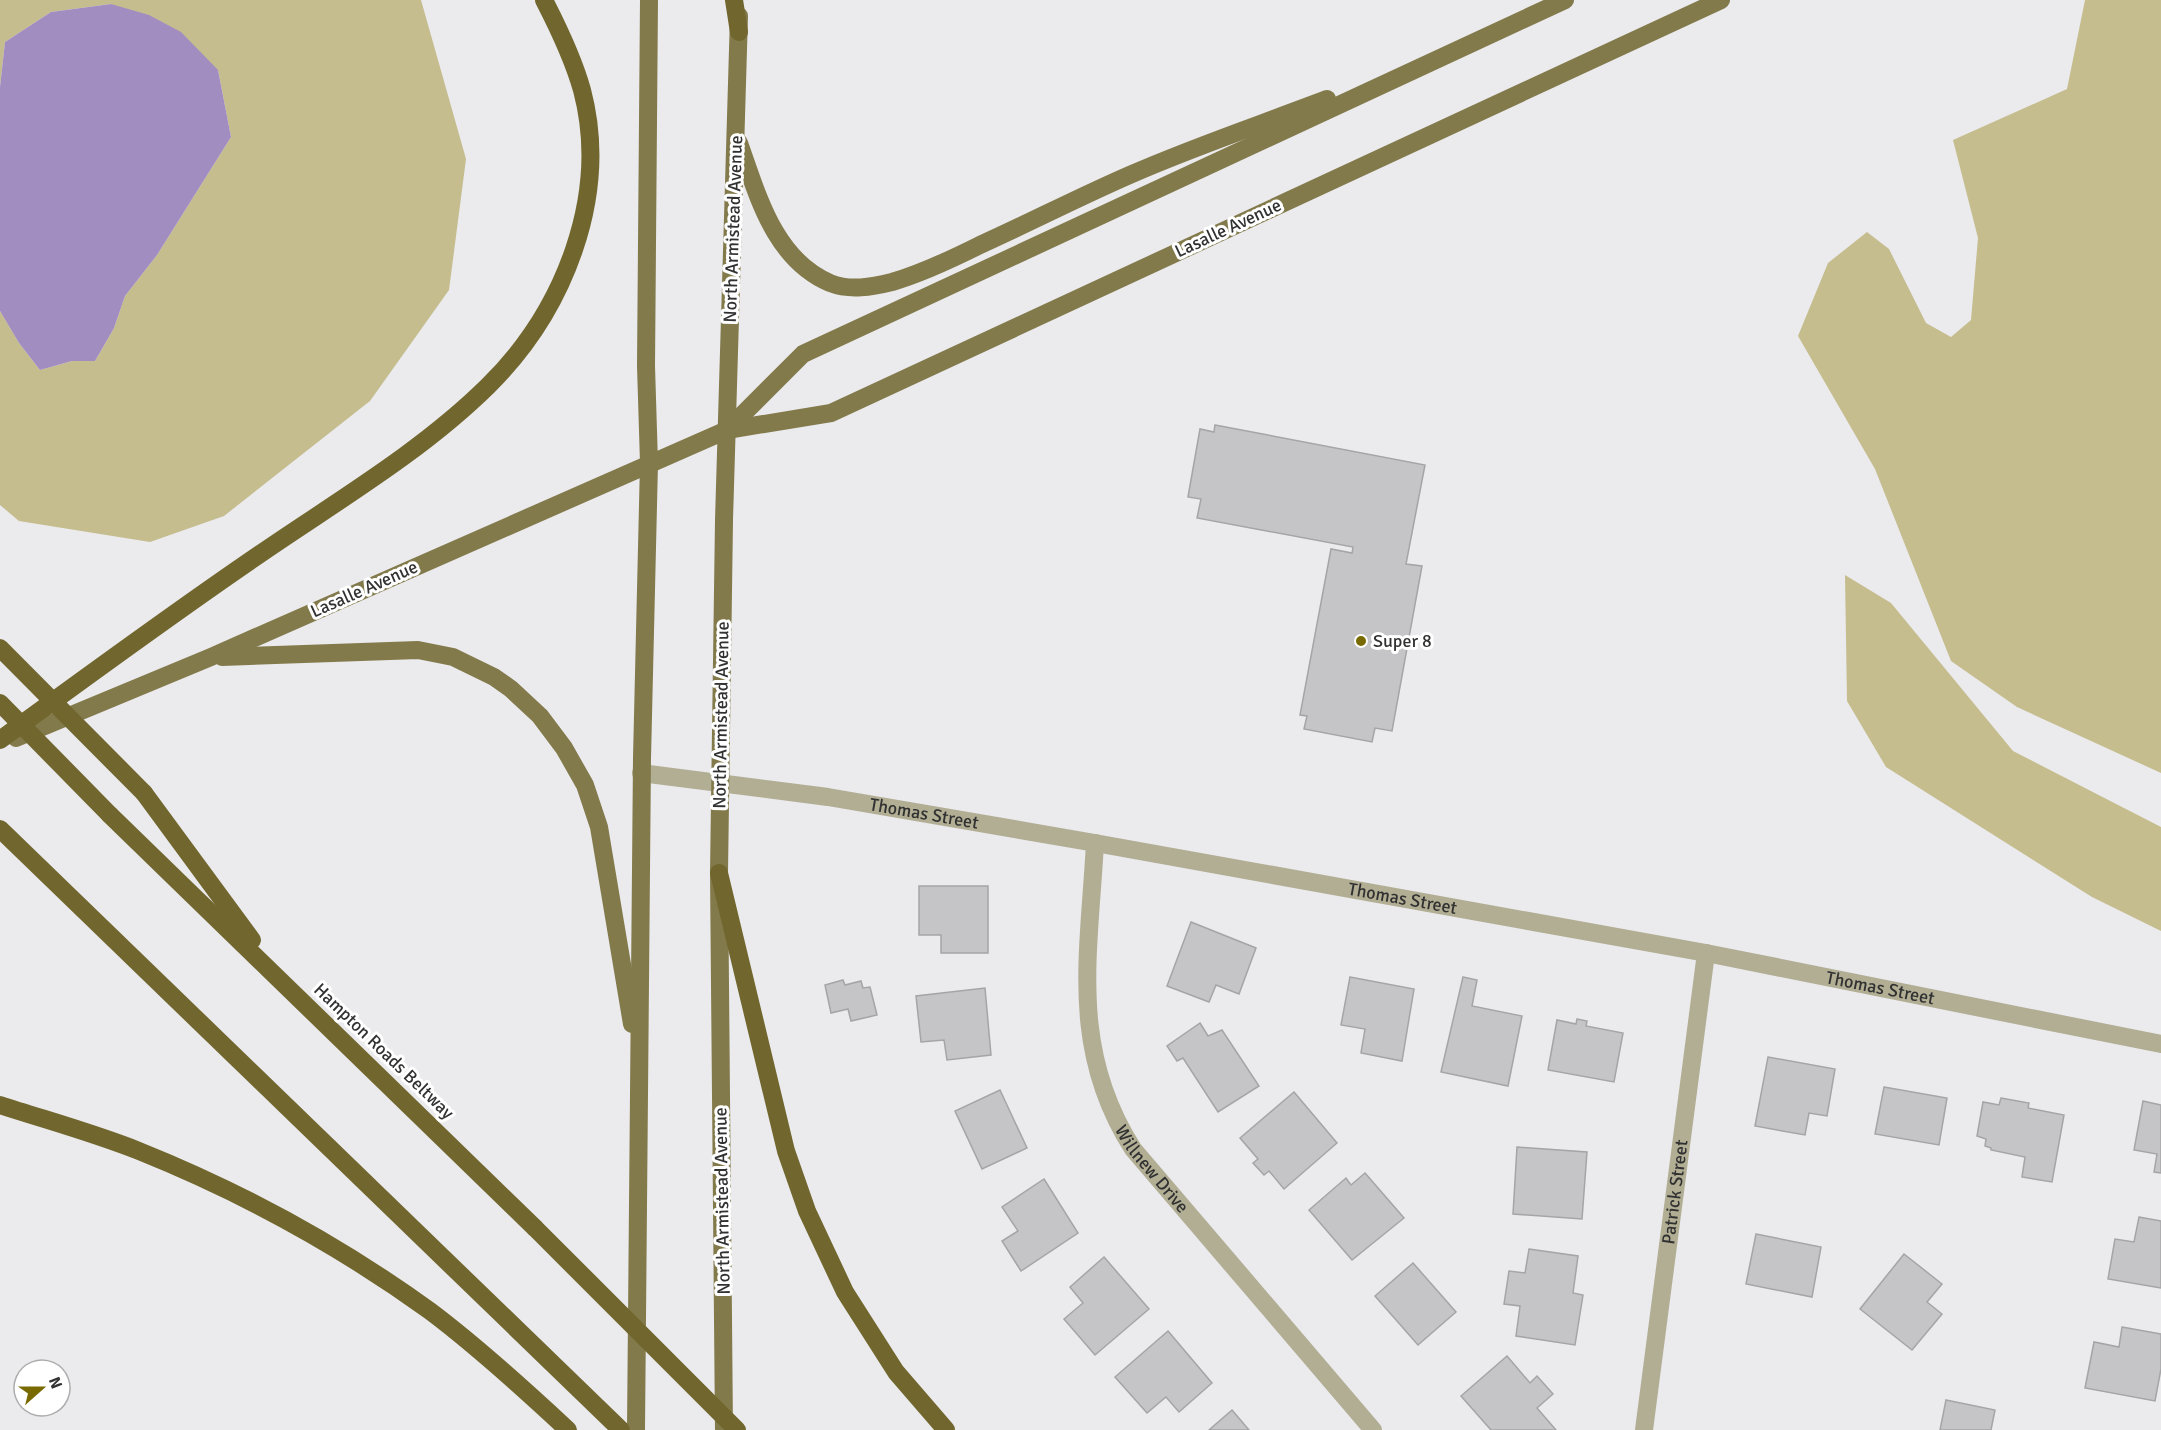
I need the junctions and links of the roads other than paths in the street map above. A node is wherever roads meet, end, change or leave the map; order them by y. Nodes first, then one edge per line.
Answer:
1 (544, 0) edge
2 (649, 0) edge
3 (734, 0) edge
4 (740, 0) edge
5 (1565, 0) edge
6 (1721, 0) edge
7 (739, 32) junction
8 (1477, 42) junction
9 (736, 134) junction
10 (727, 430) junction
11 (649, 463) junction
12 (0, 648) edge
13 (211, 657) junction
14 (0, 704) edge
15 (0, 740) edge
16 (0, 745) edge
17 (642, 773) junction
18 (720, 783) junction
19 (0, 829) edge
20 (1095, 843) junction
21 (718, 873) junction
22 (1706, 953) junction
23 (283, 982) junction
24 (2161, 1044) edge
25 (640, 1068) junction
26 (0, 1105) edge
27 (568, 1430) edge
28 (621, 1430) edge
29 (636, 1430) edge
30 (724, 1430) edge
31 (737, 1430) edge
32 (945, 1430) edge
33 (1373, 1430) edge
34 (1644, 1430) edge

1 - 15 highway
2 - 11 main road
3 - 7 highway
4 - 7 main road, North Armistead Avenue
5 - 8 main road, Lasalle Avenue
6 - 10 main road, Lasalle Avenue
7 - 9 main road, North Armistead Avenue
8 - 9 main road
8 - 10 main road, Lasalle Avenue
9 - 10 main road, North Armistead Avenue
10 - 11 main road, Lasalle Avenue
10 - 18 main road, North Armistead Avenue
11 - 13 main road, Lasalle Avenue
11 - 17 main road
12 - 23 highway, bridge
13 - 16 main road, Lasalle Avenue
13 - 25 main road
14 - 23 highway, Hampton Roads Beltway, bridge
17 - 18 street, Thomas Street
17 - 25 main road
18 - 20 street, Thomas Street
18 - 21 main road, North Armistead Avenue
19 - 28 highway
20 - 22 street, Thomas Street
20 - 33 street, Willnew Drive
21 - 30 main road, North Armistead Avenue
21 - 32 highway
22 - 24 street, Thomas Street
22 - 34 street, Patrick Street
23 - 31 highway, Hampton Roads Beltway, bridge
25 - 29 main road
26 - 27 highway

